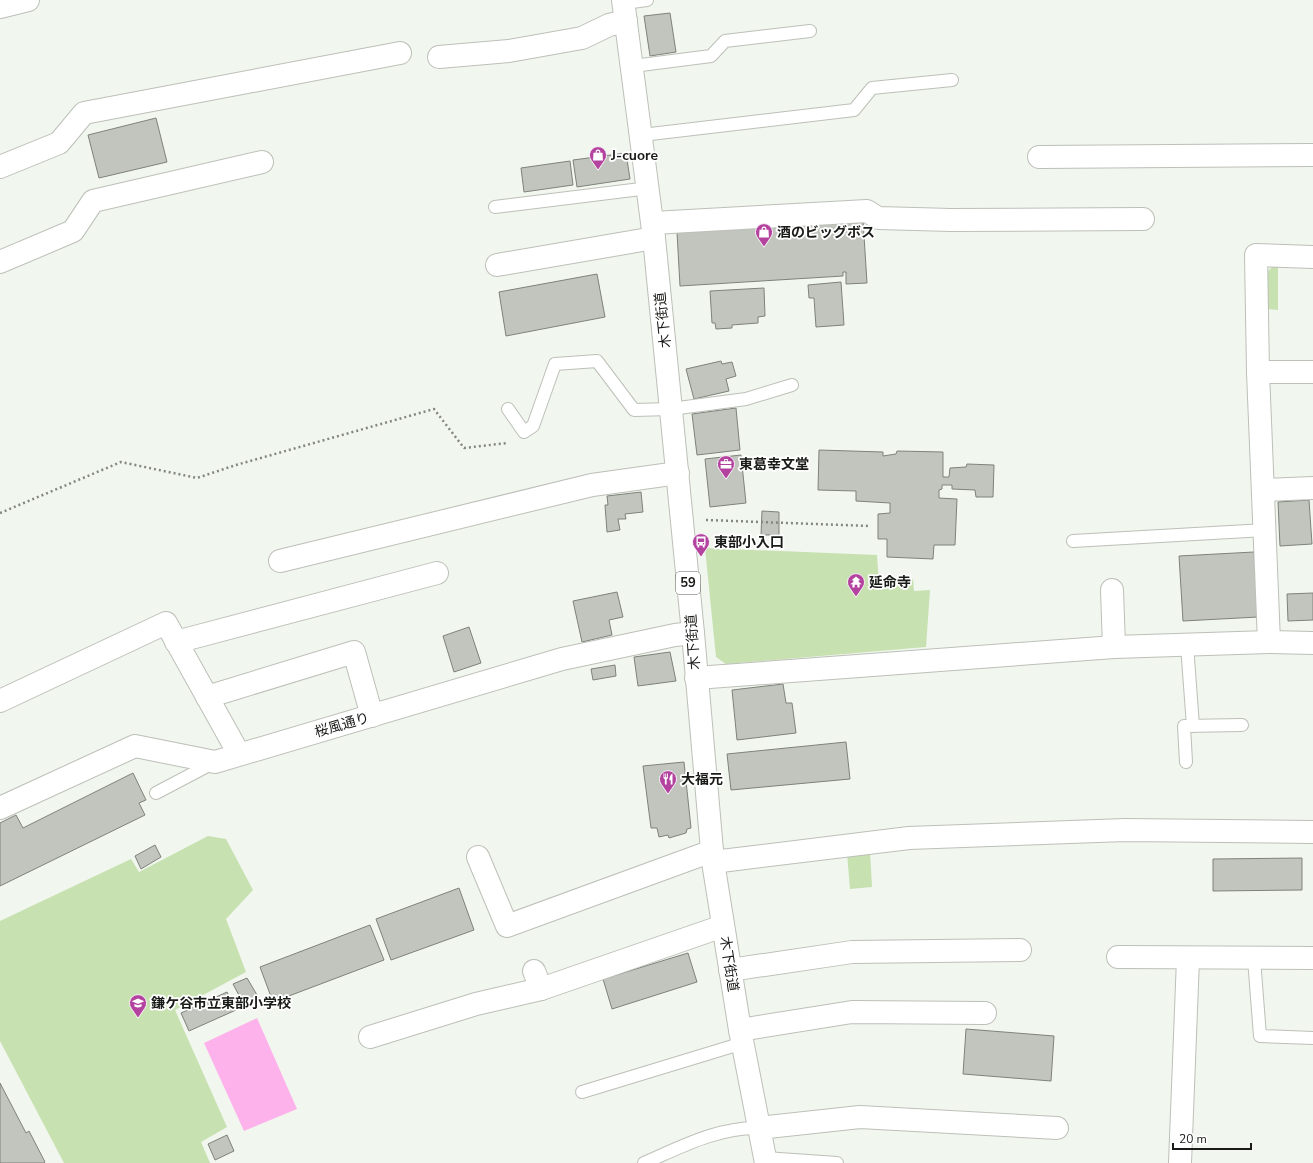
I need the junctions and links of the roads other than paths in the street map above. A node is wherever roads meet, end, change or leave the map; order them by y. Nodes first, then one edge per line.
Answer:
1 (28, 0) edge
2 (647, 0) edge
3 (0, 7) edge
4 (625, 8) edge
5 (810, 31) dead end
6 (400, 53) dead end
7 (439, 57) dead end
8 (633, 66) junction
9 (952, 80) dead end
10 (642, 135) junction
11 (1313, 155) edge
12 (1039, 157) dead end
13 (262, 162) dead end
14 (0, 167) edge
15 (648, 188) junction
16 (495, 207) dead end
17 (1143, 219) dead end
18 (654, 231) junction
19 (1313, 257) edge
20 (0, 262) edge
21 (497, 265) dead end
22 (1258, 372) junction
23 (1313, 372) edge
24 (792, 385) dead end
25 (508, 409) dead end
26 (671, 409) junction
27 (678, 473) junction
28 (1313, 488) edge
29 (1264, 490) junction
30 (1265, 530) junction
31 (1073, 541) dead end
32 (280, 561) dead end
33 (437, 573) dead end
34 (1112, 590) dead end
35 (693, 633) junction
36 (176, 642) junction
37 (1269, 642) junction
38 (1313, 643) edge
39 (1187, 645) junction
40 (1114, 647) junction
41 (696, 678) junction
42 (207, 697) junction
43 (0, 701) edge
44 (372, 716) junction
45 (1242, 725) dead end
46 (1193, 726) junction
47 (239, 754) junction
48 (215, 762) junction
49 (1186, 762) dead end
50 (156, 793) dead end
51 (0, 808) edge
52 (1313, 832) edge
53 (478, 857) dead end
54 (712, 857) junction
55 (723, 926) junction
56 (1020, 950) dead end
57 (1118, 957) dead end
58 (1313, 958) edge
59 (1188, 959) junction
60 (1254, 959) junction
61 (730, 970) junction
62 (985, 1012) dead end
63 (741, 1036) junction
64 (370, 1037) dead end
65 (1313, 1038) edge
66 (582, 1092) dead end
67 (759, 1128) junction
68 (1057, 1128) dead end
69 (765, 1160) edge
70 (644, 1163) edge
71 (837, 1163) edge
72 (1180, 1163) edge

1 - 3 street
2 - 4 lane
4 - 7 street
4 - 8 street, 木下街道 / 59
5 - 8 lane
6 - 14 street
8 - 10 street, 木下街道 / 59
9 - 10 lane
10 - 15 street, 木下街道 / 59
11 - 12 street
13 - 20 street
15 - 16 lane
15 - 18 street, 木下街道 / 59
17 - 18 street
18 - 21 street
18 - 26 street, 木下街道 / 59
19 - 22 street
22 - 23 street
22 - 29 street
24 - 26 lane
25 - 26 lane
26 - 27 street, 木下街道 / 59
27 - 32 street
27 - 35 street, 木下街道 / 59
28 - 29 street
29 - 30 street
30 - 31 lane
30 - 37 street
33 - 36 street
34 - 40 street
35 - 41 street, 木下街道 / 59
35 - 44 street, 桜風通り
36 - 42 street
36 - 43 street
37 - 38 street
37 - 39 street
39 - 40 street
39 - 46 lane
40 - 41 street
41 - 54 street, 木下街道 / 59
42 - 44 street
42 - 47 street
44 - 47 street, 桜風通り
45 - 46 lane
46 - 49 lane
47 - 48 street, 桜風通り
48 - 50 lane
48 - 51 street, 桜風通り
52 - 54 street
53 - 54 street
54 - 55 street, 木下街道 / 59
55 - 61 street, 木下街道 / 59
55 - 64 street
56 - 61 street
57 - 59 street
58 - 60 street
59 - 60 street
59 - 72 street
60 - 65 lane
61 - 63 street, 木下街道 / 59
62 - 63 street
63 - 66 lane
63 - 67 street, 木下街道 / 59
67 - 68 street
67 - 69 street, 木下街道 / 59
67 - 70 lane
69 - 71 lane

